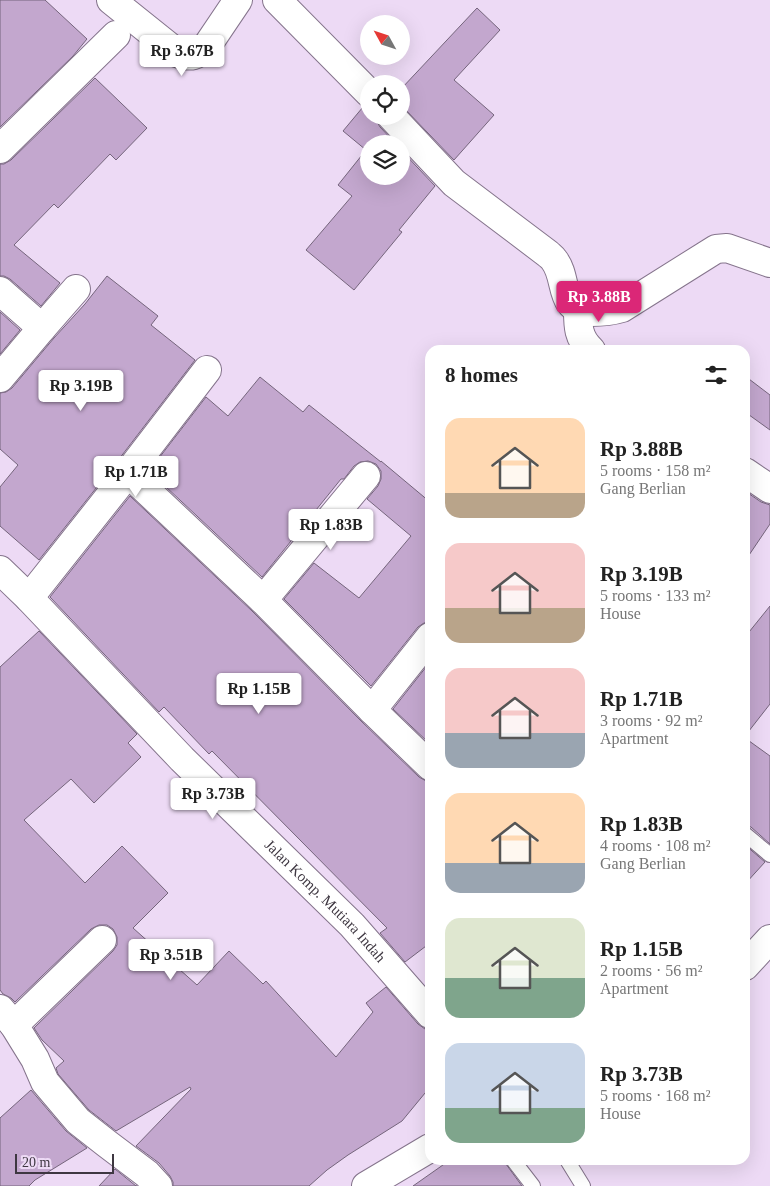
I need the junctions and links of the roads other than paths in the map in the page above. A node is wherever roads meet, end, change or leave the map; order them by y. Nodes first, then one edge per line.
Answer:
1 (111, 0) edge
2 (238, 0) edge
3 (277, 0) edge
4 (116, 35) dead end
5 (360, 84) edge
6 (399, 125) edge
7 (0, 149) edge
8 (770, 263) edge
9 (76, 289) dead end
10 (0, 291) edge
11 (578, 310) junction
12 (42, 328) junction
13 (586, 345) edge
14 (207, 370) dead end
15 (0, 378) edge
16 (128, 473) junction
17 (750, 475) edge
18 (366, 476) dead end
19 (770, 489) edge
20 (0, 570) edge
21 (28, 598) junction
22 (263, 600) junction
23 (425, 643) edge
24 (372, 710) junction
25 (425, 761) edge
26 (750, 838) edge
27 (770, 855) edge
28 (770, 939) edge
29 (102, 940) dead end
30 (750, 961) edge
31 (425, 1008) edge
32 (7, 1017) edge
33 (425, 1151) edge
34 (517, 1165) edge
35 (570, 1165) edge
36 (158, 1186) edge
37 (366, 1186) edge
38 (533, 1186) edge
39 (583, 1186) edge

1 - 2 street
3 - 5 street
4 - 7 street
6 - 11 street
8 - 11 street
9 - 12 street
10 - 12 street
11 - 13 street
12 - 15 street
14 - 16 street
16 - 21 street
16 - 22 street
17 - 19 street
18 - 22 street
20 - 21 street, Jalan Komp. Mutiara Indah
21 - 31 street, Jalan Komp. Mutiara Indah
22 - 24 street
23 - 24 street
24 - 25 street
26 - 27 lane
28 - 30 street
29 - 32 street
32 - 36 street
33 - 37 street
34 - 38 lane
35 - 39 lane

